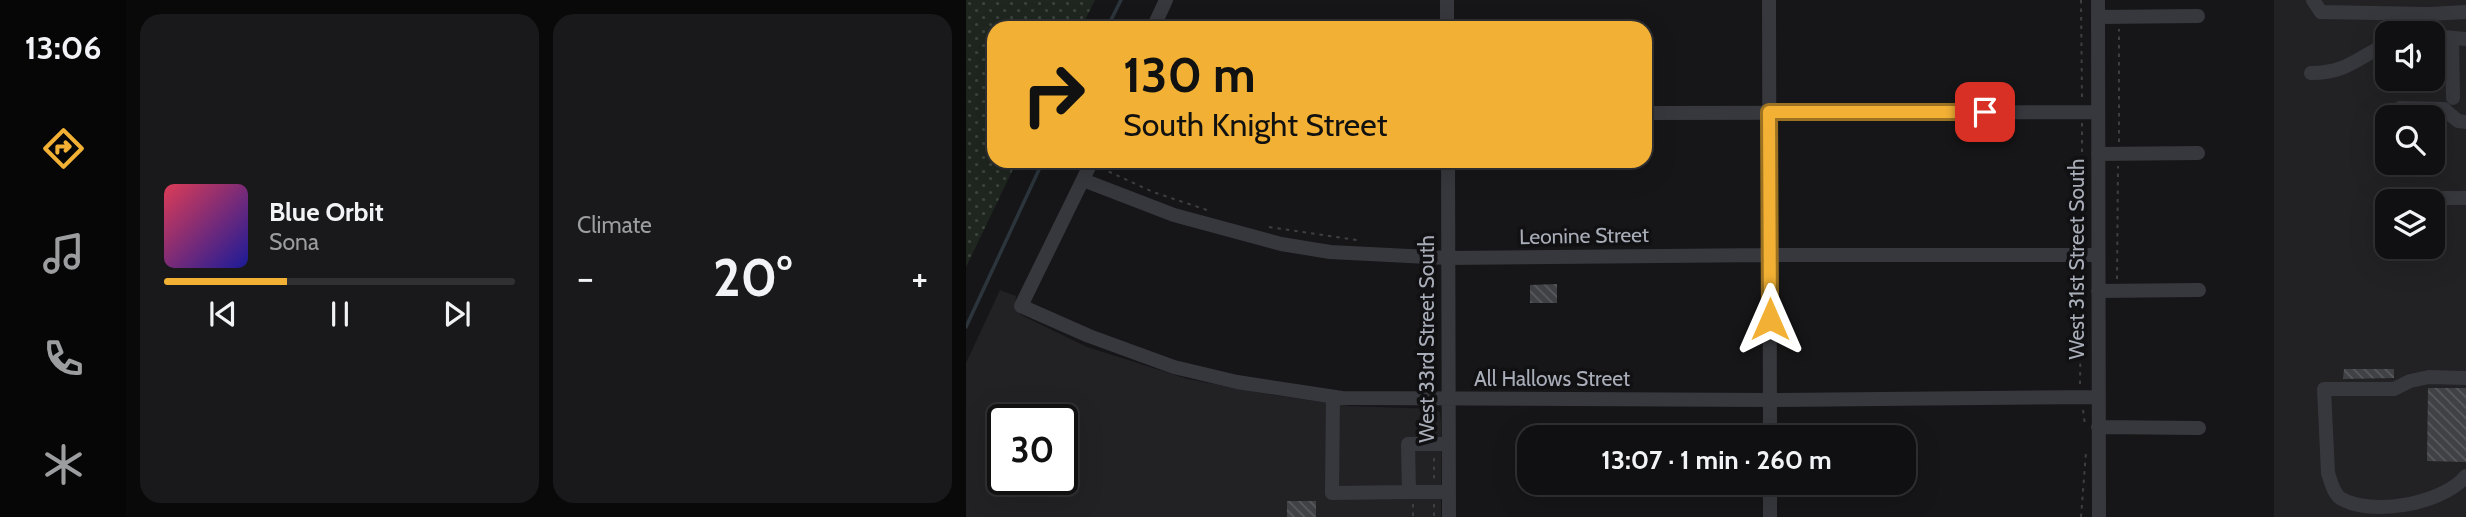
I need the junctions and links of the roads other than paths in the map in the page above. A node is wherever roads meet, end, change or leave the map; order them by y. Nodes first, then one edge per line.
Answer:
1 (1166, 0) edge
2 (1447, 0) edge
3 (1769, 0) edge
4 (2098, 0) edge
5 (2313, 0) edge
6 (2444, 7) edge
7 (2466, 12) edge
8 (2198, 16) dead end
9 (2098, 18) junction
10 (1156, 21) edge
11 (1447, 21) edge
12 (2459, 38) edge
13 (2375, 51) edge
14 (2311, 73) dead end
15 (2453, 98) dead end
16 (2445, 110) edge
17 (1769, 112) junction
18 (1652, 113) edge
19 (2098, 113) junction
20 (2466, 122) edge
21 (2198, 153) dead end
22 (2098, 154) junction
23 (1089, 168) edge
24 (1448, 168) edge
25 (1083, 180) junction
26 (2445, 198) edge
27 (2466, 198) edge
28 (1770, 255) junction
29 (2098, 255) junction
30 (1448, 258) junction
31 (2199, 290) dead end
32 (2098, 291) junction
33 (2466, 378) edge
34 (1333, 397) junction
35 (2098, 397) junction
36 (1448, 400) junction
37 (1769, 400) junction
38 (1770, 425) edge
39 (2098, 427) junction
40 (2199, 428) dead end
41 (1442, 444) junction
42 (2466, 476) edge
43 (1409, 492) junction
44 (1442, 492) junction
45 (1770, 495) edge
46 (1449, 517) edge
47 (1770, 517) edge
48 (2099, 517) edge

1 - 10 street
2 - 11 street
3 - 17 street
4 - 9 street, West 31st Street South
5 - 6 street
6 - 7 street
8 - 9 street
9 - 19 street, West 31st Street South
12 - 15 street
13 - 14 street
16 - 20 street
17 - 18 street
17 - 19 street
17 - 28 street
19 - 22 street, West 31st Street South
21 - 22 street
22 - 29 street, West 31st Street South
23 - 25 street
24 - 30 street, West 33rd Street South
25 - 30 street, Leonine Street
25 - 34 street, All Hallows Street
26 - 27 street
28 - 29 street, Leonine Street
28 - 30 street, Leonine Street
28 - 37 street
29 - 32 street, West 31st Street South
30 - 36 street, West 33rd Street South
31 - 32 street
32 - 35 street, West 31st Street South
33 - 42 street
34 - 36 street, All Hallows Street
34 - 43 street
35 - 37 street, All Hallows Street
35 - 39 street, West 31st Street South
36 - 37 street, All Hallows Street
36 - 41 street, West 33rd Street South
37 - 38 street
39 - 40 street
39 - 48 street, West 31st Street South
41 - 43 street
41 - 44 street, West 33rd Street South
43 - 44 street
44 - 46 street, West 33rd Street South
45 - 47 street

